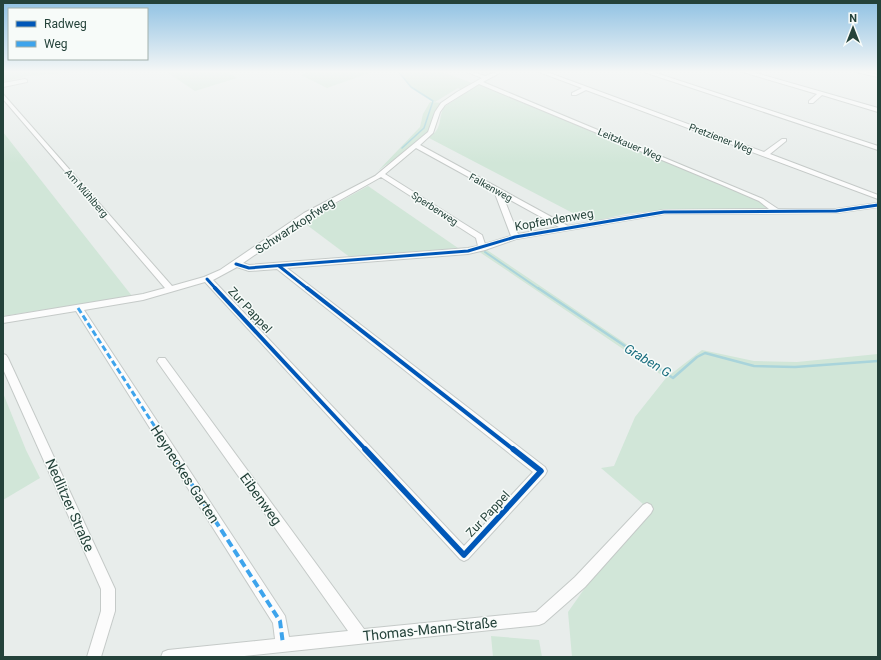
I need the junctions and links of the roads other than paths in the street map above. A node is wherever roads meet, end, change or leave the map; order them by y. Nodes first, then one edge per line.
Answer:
1 (8, 102) edge
2 (448, 102) edge
3 (533, 102) edge
4 (623, 102) edge
5 (739, 102) edge
6 (851, 102) edge
7 (878, 110) edge
8 (784, 140) dead end
9 (416, 145) junction
10 (878, 148) edge
11 (765, 155) junction
12 (381, 174) junction
13 (497, 190) junction
14 (878, 197) edge
15 (878, 205) edge
16 (777, 212) junction
17 (566, 228) junction
18 (515, 237) junction
19 (482, 248) junction
20 (236, 264) junction
21 (279, 266) junction
22 (207, 279) junction
23 (171, 290) junction
24 (78, 308) junction
25 (3, 320) edge
26 (3, 358) edge
27 (162, 361) dead end
28 (647, 508) dead end
29 (361, 637) junction
30 (283, 644) junction
31 (94, 657) edge
32 (168, 657) edge

1 - 23 street, Am Mühlberg
2 - 9 street, Schwarzkopfweg
3 - 16 street, Leitzkauer Weg
4 - 11 street, Pretziener Weg
5 - 10 street
6 - 7 street
8 - 11 street, Pretziener Weg
9 - 12 street, Schwarzkopfweg
9 - 13 street, Falkenweg
11 - 14 street, Pretziener Weg
12 - 19 street, Sperberweg
12 - 20 street, Schwarzkopfweg
13 - 17 street, Falkenweg
13 - 18 street
15 - 16 street, Kopfendenweg
16 - 17 street, Kopfendenweg
17 - 18 street, Kopfendenweg
18 - 19 street, Kopfendenweg
19 - 21 street, Kopfendenweg
20 - 21 street, Kopfendenweg
20 - 22 street, Schwarzkopfweg
21 - 22 street, Zur Pappel
22 - 23 street, Schwarzkopfweg
23 - 24 street, Schwarzkopfweg
24 - 25 street, Schwarzkopfweg
24 - 30 street, Heyneckes Garten
26 - 31 street, Nedlitzer Straße
27 - 29 street, Eibenweg
28 - 29 street, Thomas-Mann-Straße
29 - 30 street, Thomas-Mann-Straße
30 - 32 street, Thomas-Mann-Straße

